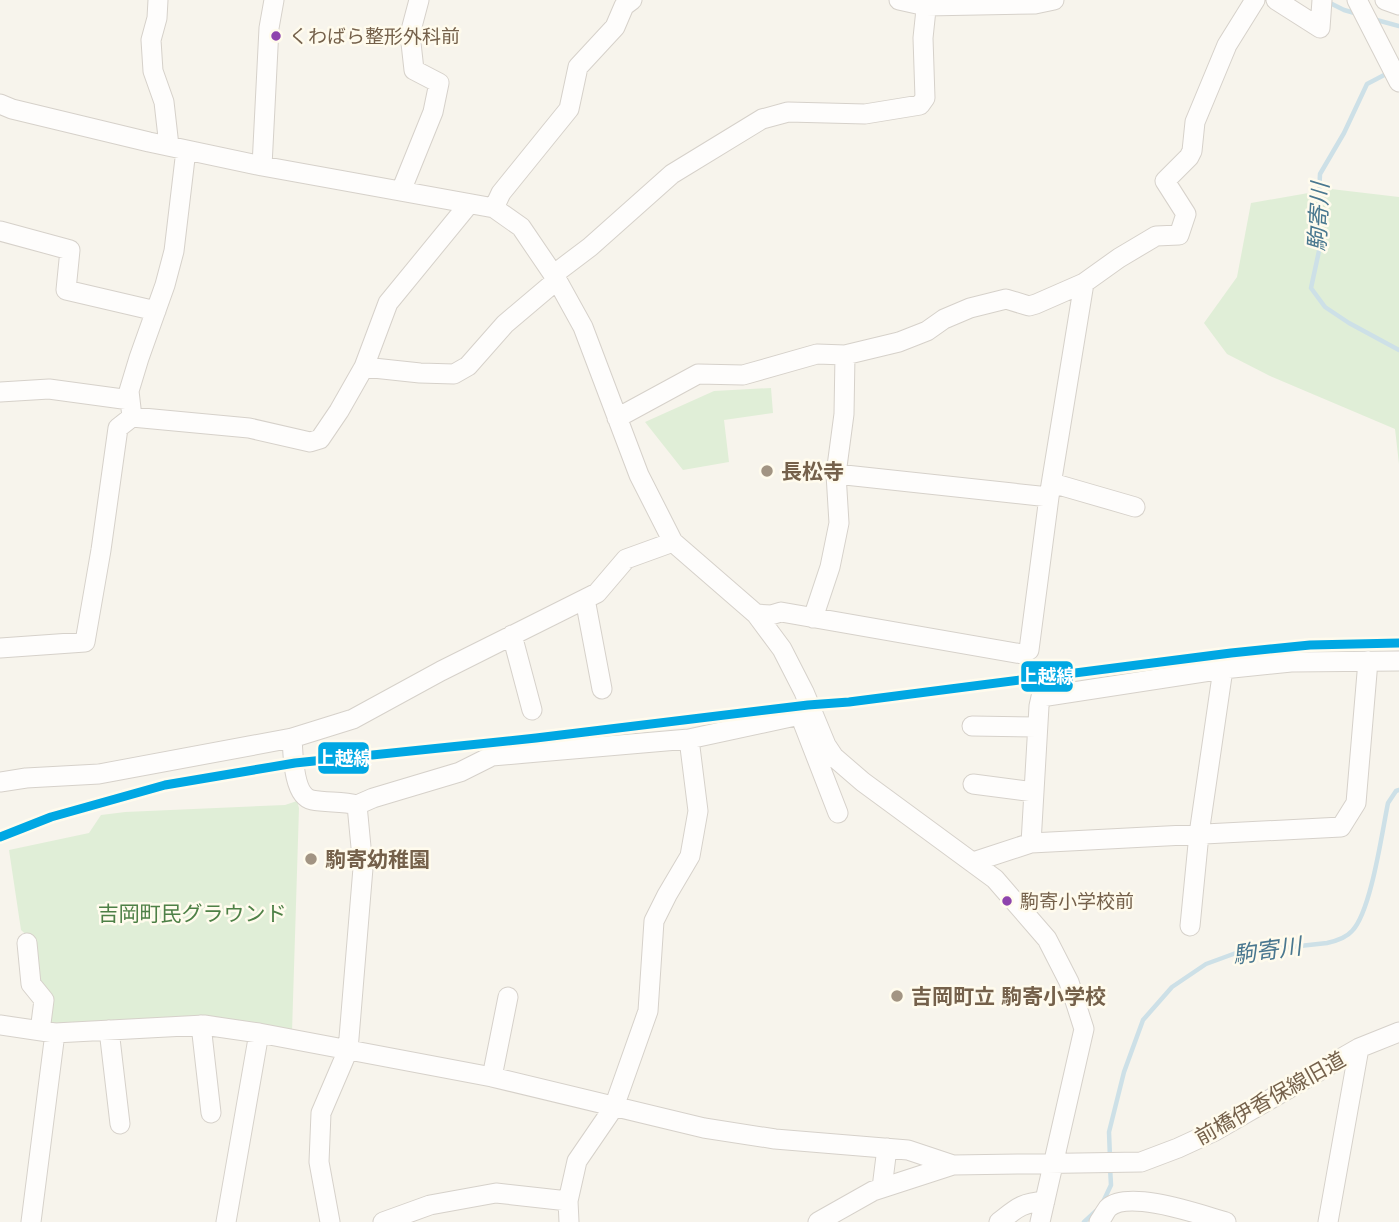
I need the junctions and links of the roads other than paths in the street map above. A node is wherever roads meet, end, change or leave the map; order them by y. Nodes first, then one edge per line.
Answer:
1 (158, 0) edge
2 (274, 0) edge
3 (419, 0) edge
4 (632, 0) edge
5 (899, 0) edge
6 (1054, 0) edge
7 (1255, 0) edge
8 (1276, 0) edge
9 (1322, 0) edge
10 (1357, 0) edge
11 (1385, 0) edge
12 (927, 3) edge
13 (1399, 5) edge
14 (1399, 82) edge
15 (0, 104) edge
16 (177, 148) junction
17 (262, 166) junction
18 (401, 191) junction
19 (469, 204) junction
20 (494, 208) junction
21 (0, 231) edge
22 (555, 277) junction
23 (1084, 283) junction
24 (156, 311) junction
25 (845, 355) junction
26 (364, 367) junction
27 (0, 392) edge
28 (131, 408) junction
29 (617, 418) junction
30 (836, 474) junction
31 (1051, 489) junction
32 (1135, 507) dead end
33 (673, 542) junction
34 (585, 599) junction
35 (756, 614) junction
36 (813, 618) junction
37 (512, 635) junction
38 (0, 648) edge
39 (1368, 661) junction
40 (1399, 661) edge
41 (1223, 669) junction
42 (602, 689) dead end
43 (532, 710) dead end
44 (972, 726) dead end
45 (1037, 727) junction
46 (292, 738) junction
47 (689, 739) junction
48 (826, 760) junction
49 (0, 782) edge
50 (973, 784) dead end
51 (1034, 792) junction
52 (357, 805) junction
53 (838, 813) dead end
54 (1199, 834) junction
55 (1031, 843) junction
56 (973, 862) junction
57 (1190, 926) dead end
58 (27, 943) dead end
59 (508, 997) dead end
60 (0, 1025) edge
61 (201, 1025) junction
62 (109, 1030) junction
63 (1399, 1031) edge
64 (47, 1032) junction
65 (259, 1033) junction
66 (1359, 1048) junction
67 (348, 1050) junction
68 (492, 1077) junction
69 (614, 1107) junction
70 (211, 1113) dead end
71 (120, 1124) dead end
72 (887, 1148) junction
73 (1053, 1164) junction
74 (953, 1165) junction
75 (881, 1188) junction
76 (568, 1201) junction
77 (1045, 1201) junction
78 (1147, 1212) edge
79 (428, 1214) edge
80 (31, 1222) edge
81 (226, 1222) edge
82 (330, 1222) edge
83 (383, 1222) edge
84 (569, 1222) edge
85 (818, 1222) edge
86 (999, 1222) edge
87 (1040, 1222) edge
88 (1099, 1222) edge
89 (1226, 1222) edge
90 (1328, 1222) edge

1 - 16 street
2 - 17 street
3 - 18 street
4 - 20 street
5 - 12 street
6 - 12 street
7 - 23 street
8 - 9 street
10 - 14 street
11 - 13 street
12 - 22 street
15 - 16 street
16 - 17 street
16 - 24 street
17 - 18 street
18 - 19 street
19 - 20 street
19 - 26 street
20 - 22 street
21 - 24 street
22 - 26 street
22 - 29 street
23 - 25 street
23 - 31 street
24 - 28 street
25 - 29 street
25 - 30 street
26 - 28 street
27 - 28 street
28 - 38 street
29 - 33 street
30 - 31 street
30 - 36 street
31 - 32 street
31 - 36 street
33 - 34 street
33 - 35 street
34 - 37 street
34 - 42 street
35 - 36 street
35 - 48 street
37 - 43 street
37 - 46 street
39 - 40 street
39 - 41 street
39 - 54 street
41 - 45 street
41 - 54 street
44 - 45 street
45 - 51 street
46 - 49 street
46 - 52 street
47 - 48 street
47 - 52 street
47 - 69 street
48 - 53 street
48 - 56 street
50 - 51 street
51 - 55 street
52 - 67 street
54 - 55 street
54 - 57 street
55 - 56 street
56 - 73 street
58 - 64 street
59 - 68 street
60 - 64 street
61 - 62 street
61 - 65 street
61 - 70 street
62 - 64 street
62 - 71 street
63 - 66 street, 前橋伊香保線旧道
64 - 80 street
65 - 67 street
65 - 81 street
66 - 73 street, 前橋伊香保線旧道
66 - 90 street
67 - 68 street
67 - 82 street
68 - 69 street
69 - 72 street
69 - 76 street
72 - 74 street
72 - 75 street
73 - 74 street
73 - 77 street
74 - 75 street
75 - 85 street
76 - 79 street
76 - 84 street
77 - 86 street
77 - 87 street
78 - 88 street
78 - 89 street
79 - 83 street

